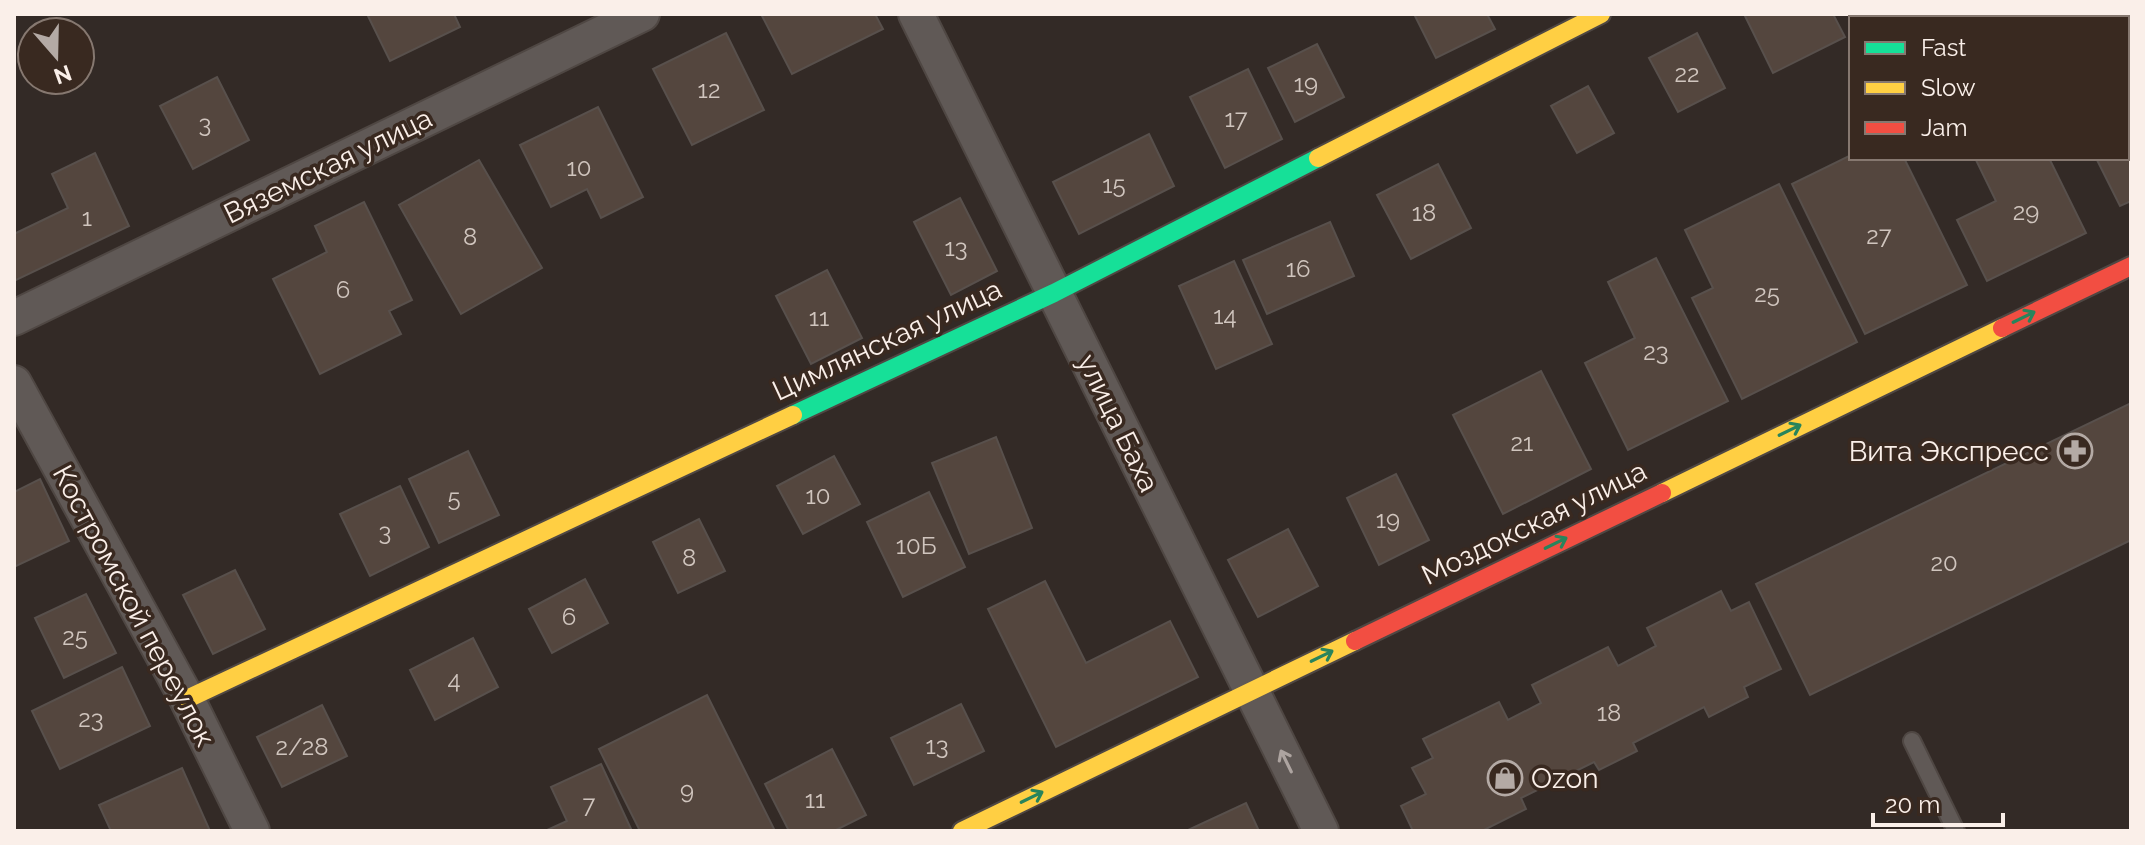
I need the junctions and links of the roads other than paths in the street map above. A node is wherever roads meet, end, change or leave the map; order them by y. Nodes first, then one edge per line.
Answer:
1 (642, 14) edge
2 (916, 14) edge
3 (1601, 14) edge
4 (2131, 266) edge
5 (1054, 293) junction
6 (14, 318) edge
7 (14, 383) edge
8 (1252, 690) junction
9 (187, 699) junction
10 (1912, 741) dead end
11 (252, 831) edge
12 (962, 831) edge
13 (1321, 831) edge
14 (1956, 831) edge

1 - 6 street, Вяземская улица
2 - 5 street, улица Баха
3 - 5 street, Цимлянская улица
8 -> 4 street, Моздокская улица
5 - 8 street, улица Баха
5 - 9 street, Цимлянская улица
7 - 9 street, Костромской переулок
12 -> 8 street, Моздокская улица
13 -> 8 street, улица Баха
9 - 11 street, Костромской переулок
10 - 14 lane

